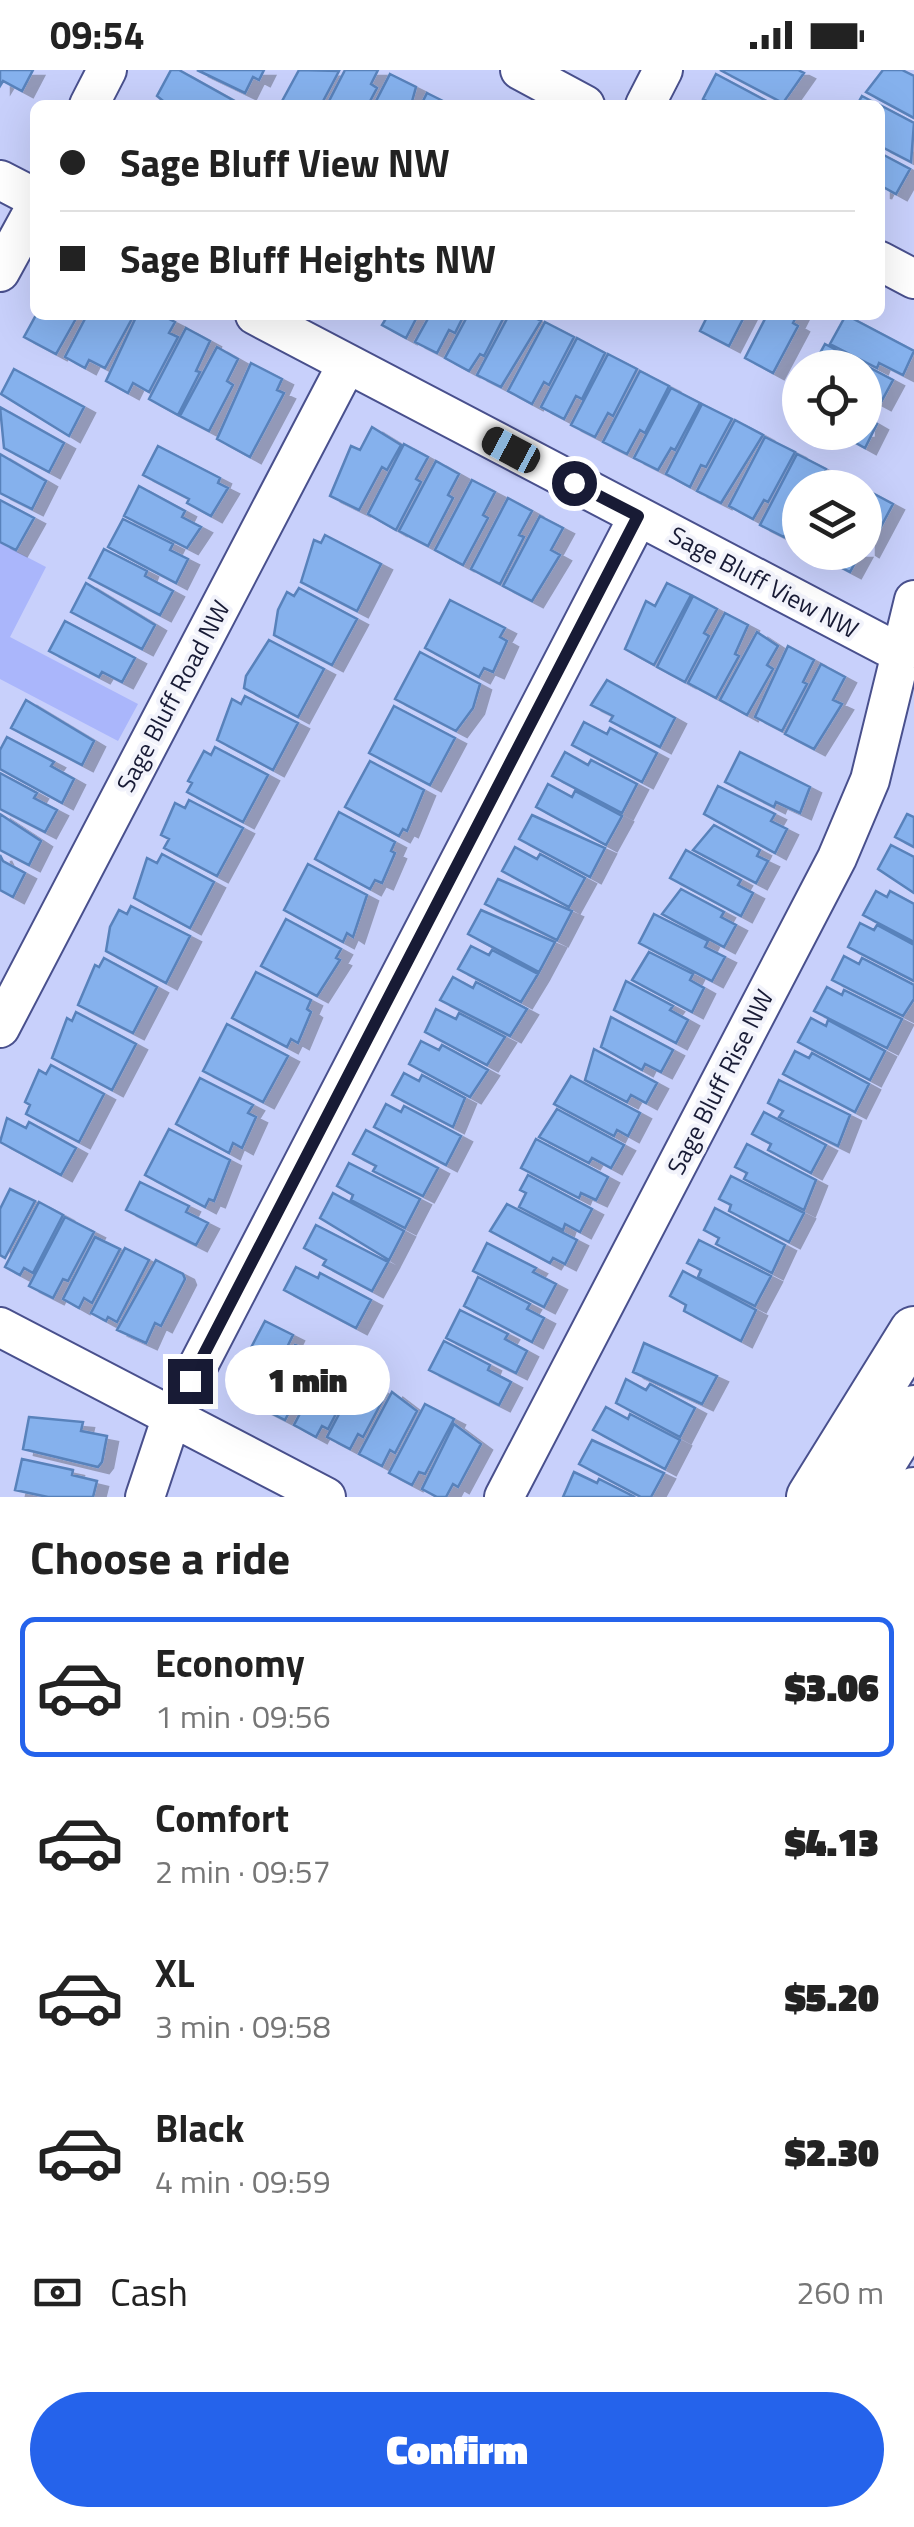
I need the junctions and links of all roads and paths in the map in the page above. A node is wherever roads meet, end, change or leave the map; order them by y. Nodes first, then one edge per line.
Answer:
1 (106, 70) edge
2 (520, 70) edge
3 (664, 70) edge
4 (91, 100) edge
5 (577, 100) edge
6 (648, 100) edge
7 (0, 180) edge
8 (30, 195) edge
9 (30, 217) edge
10 (885, 264) edge
11 (0, 272) edge
12 (914, 278) edge
13 (264, 320) edge
14 (346, 364) junction
15 (638, 516) junction
16 (914, 600) edge
17 (901, 654) junction
18 (0, 1028) edge
19 (0, 1327) edge
20 (914, 1331) edge
21 (905, 1406) edge
22 (172, 1416) junction
23 (914, 1492) edge
24 (145, 1497) edge
25 (326, 1497) edge
26 (504, 1497) edge
27 (810, 1497) edge
28 (860, 1497) edge
29 (907, 1497) edge

1 - 4 street
2 - 5 street
3 - 6 street
7 - 8 street
9 - 11 street
10 - 12 street
13 - 14 street, Sage Bluff View NW
14 - 15 street, Sage Bluff View NW
14 - 18 street, Sage Bluff Road NW
15 - 17 street, Sage Bluff View NW
15 - 22 street
16 - 17 street, Sage Bluff Rise NW
17 - 26 street, Sage Bluff Rise NW
19 - 22 street
20 - 21 main road
21 - 27 main road
21 - 28 main road
22 - 24 street
22 - 25 street
23 - 29 main road

